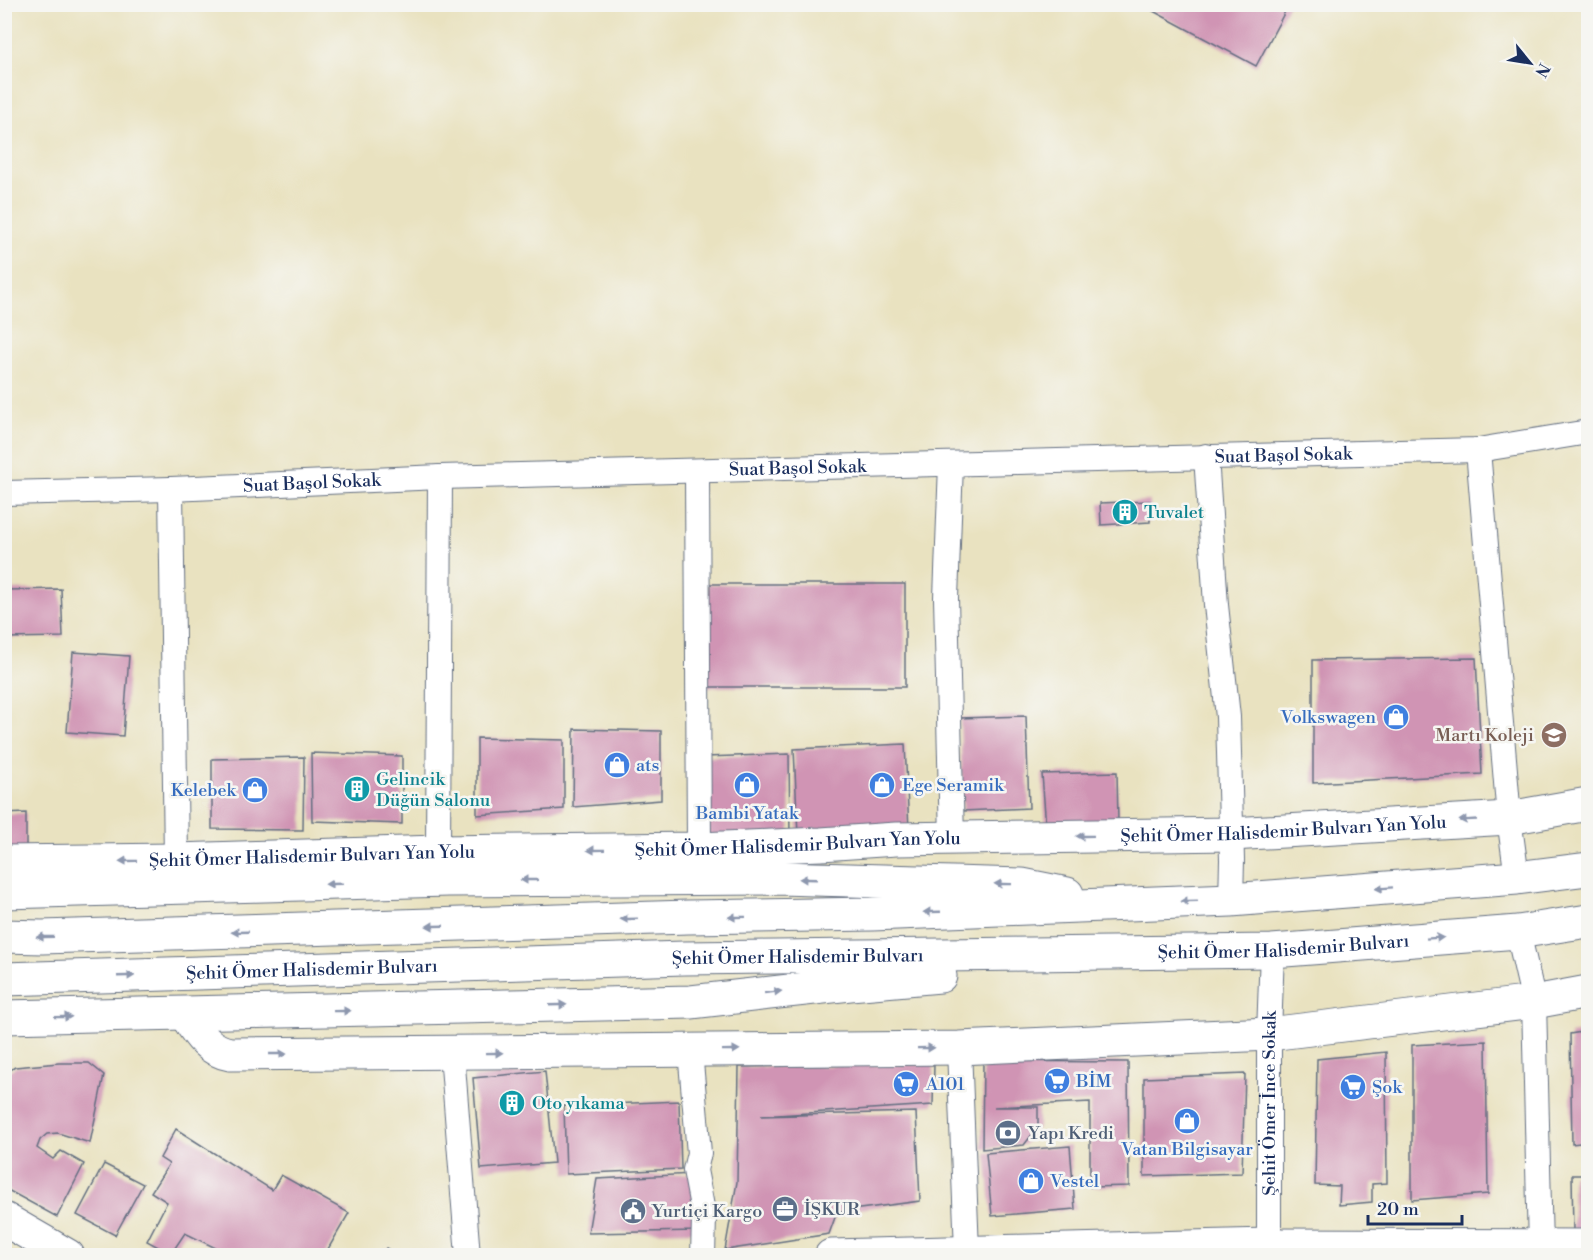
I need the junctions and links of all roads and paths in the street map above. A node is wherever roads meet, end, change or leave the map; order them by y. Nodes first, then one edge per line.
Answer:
1 (1588, 432) edge
2 (1478, 450) junction
3 (1206, 456) junction
4 (951, 464) junction
5 (697, 471) junction
6 (440, 477) junction
7 (171, 489) junction
8 (4, 493) edge
9 (1588, 804) edge
10 (1509, 818) junction
11 (1232, 834) junction
12 (952, 838) junction
13 (699, 849) junction
14 (438, 852) junction
15 (176, 860) junction
16 (4, 862) edge
17 (1588, 869) edge
18 (1516, 878) junction
19 (4, 892) edge
20 (1231, 900) junction
21 (1122, 904) junction
22 (1588, 921) edge
23 (1518, 932) junction
24 (4, 936) edge
25 (1272, 951) junction
26 (1129, 954) junction
27 (4, 979) edge
28 (1588, 992) edge
29 (1534, 1002) junction
30 (186, 1014) junction
31 (4, 1017) edge
32 (1269, 1034) junction
33 (959, 1048) junction
34 (690, 1051) junction
35 (452, 1053) junction
36 (4, 1219) edge
37 (1588, 1246) edge
38 (1270, 1250) edge
39 (967, 1251) junction
40 (1546, 1251) edge
41 (850, 1255) edge
42 (68, 1256) edge
43 (468, 1256) edge
44 (703, 1256) edge
45 (831, 1256) edge

1 - 2 street, Suat Başol Sokak
2 - 3 street, Suat Başol Sokak
2 - 10 street
3 - 4 street, Suat Başol Sokak
3 - 11 street
4 - 5 street, Suat Başol Sokak
4 - 12 street
5 - 6 street, Suat Başol Sokak
5 - 13 street
6 - 7 street, Suat Başol Sokak
6 - 14 street
7 - 8 street, Suat Başol Sokak
7 - 15 street
9 - 10 main road, Şehit Ömer Halisdemir Bulvarı Yan Yolu
10 -> 11 main road, Şehit Ömer Halisdemir Bulvarı Yan Yolu
10 - 18 street
11 -> 12 main road, Şehit Ömer Halisdemir Bulvarı Yan Yolu
11 - 20 street
12 - 13 main road, Şehit Ömer Halisdemir Bulvarı Yan Yolu
13 -> 14 main road, Şehit Ömer Halisdemir Bulvarı Yan Yolu
14 - 15 main road, Şehit Ömer Halisdemir Bulvarı Yan Yolu
15 -> 16 main road, Şehit Ömer Halisdemir Bulvarı Yan Yolu
17 - 18 main road
18 -> 20 main road
21 -> 19 main road
20 -> 21 main road
21 -> 24 main road
22 - 23 main road, Şehit Ömer Halisdemir Bulvarı
25 -> 23 main road, Şehit Ömer Halisdemir Bulvarı
23 - 29 street
25 - 26 main road, Şehit Ömer Halisdemir Bulvarı
25 - 32 street, Şehit Ömer İnce Sokak
27 -> 26 main road, Şehit Ömer Halisdemir Bulvarı
30 -> 26 main road
28 - 29 main road
29 - 32 main road
29 - 40 street
31 -> 30 main road
30 -> 35 main road
32 - 33 main road
32 - 38 street, Şehit Ömer İnce Sokak
34 -> 33 main road
33 - 39 street
35 -> 34 main road
34 - 44 street
35 - 43 street
36 - 42 main road
37 - 40 main road
38 - 39 main road
38 - 40 main road
39 - 41 main road
41 - 45 main road

